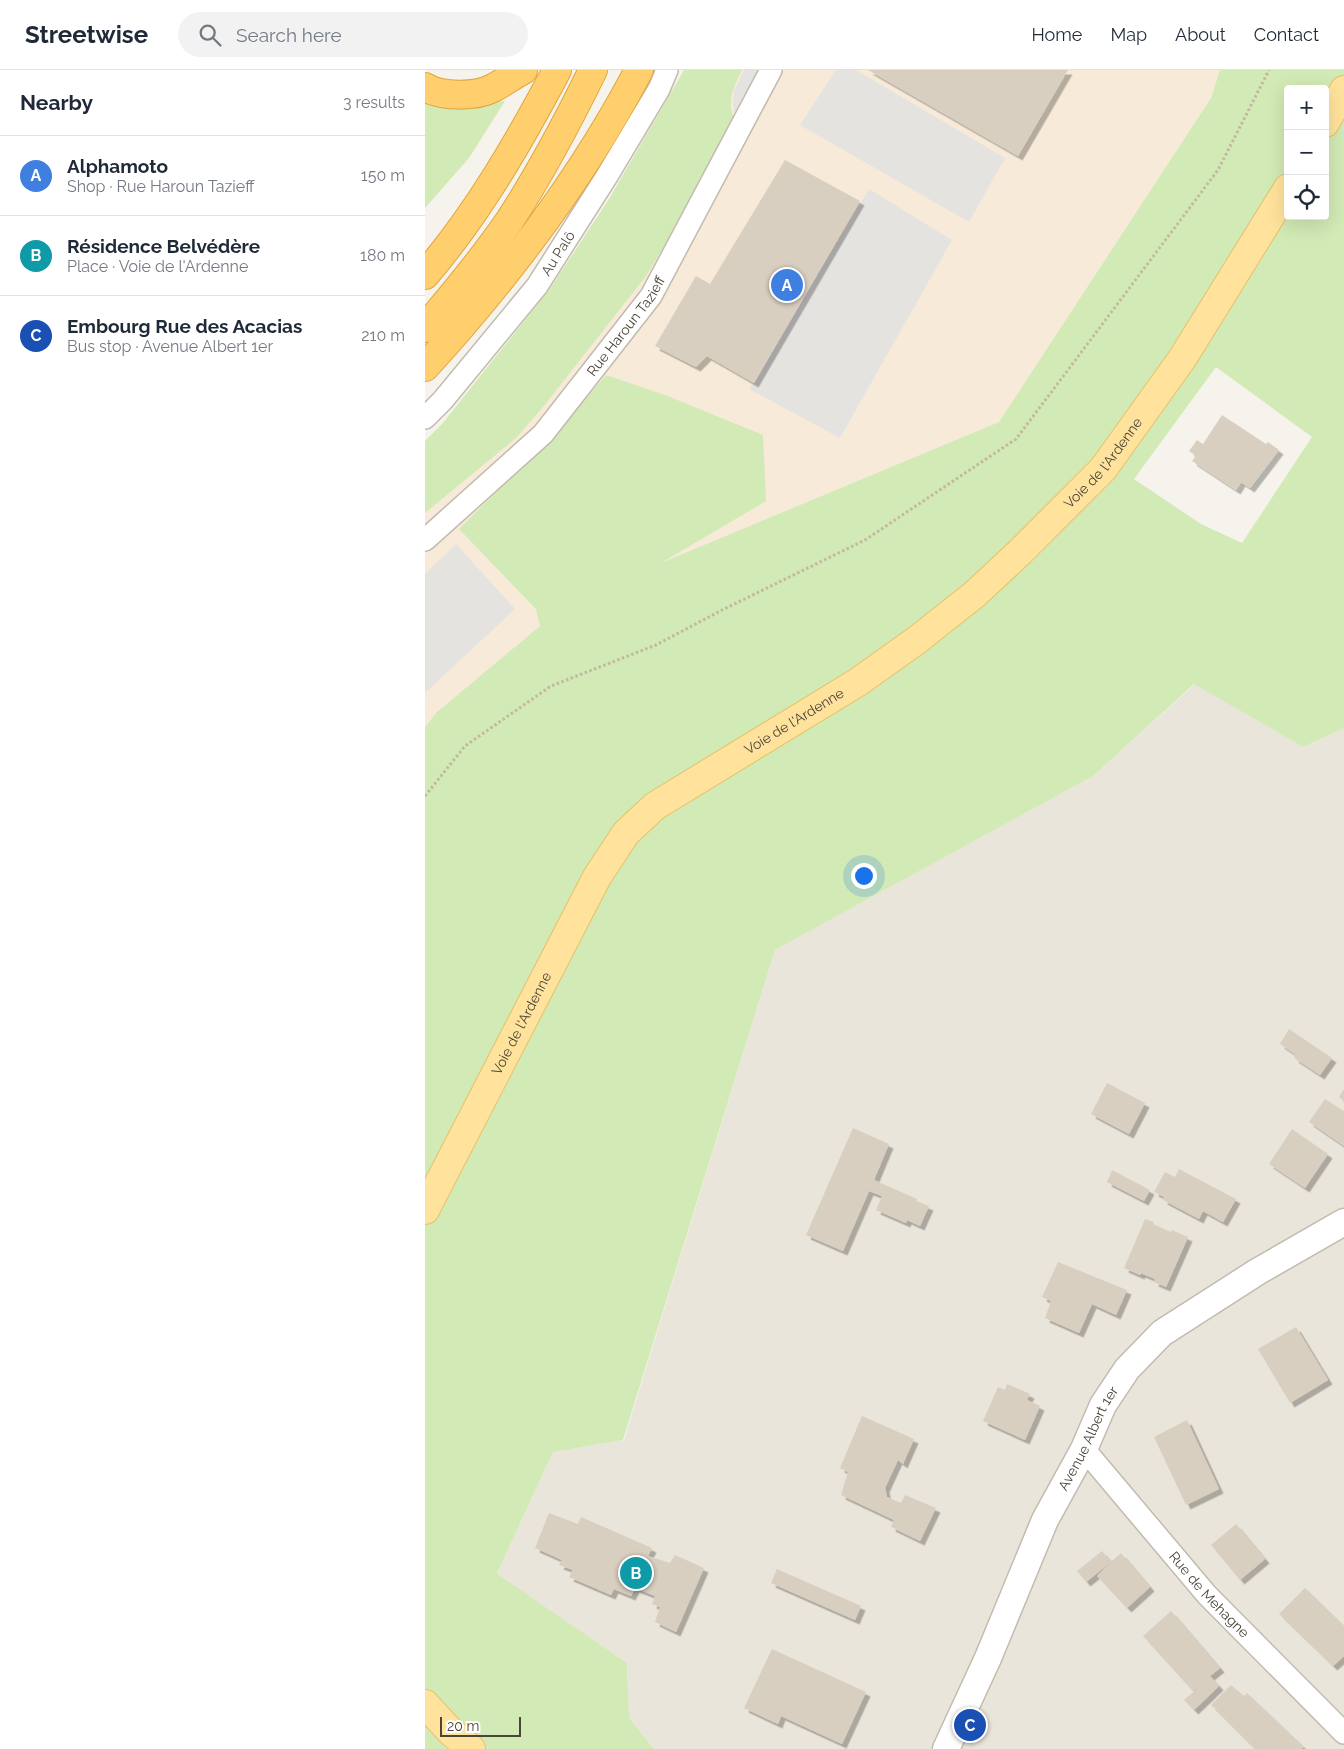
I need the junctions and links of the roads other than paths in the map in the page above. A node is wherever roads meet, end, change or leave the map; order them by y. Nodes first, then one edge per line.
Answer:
1 (523, 70) edge
2 (557, 70) edge
3 (593, 70) edge
4 (639, 70) edge
5 (667, 70) edge
6 (771, 70) edge
7 (425, 87) edge
8 (1344, 90) edge
9 (1329, 116) edge
10 (1284, 195) edge
11 (425, 275) edge
12 (425, 328) edge
13 (425, 367) edge
14 (425, 418) edge
15 (425, 540) edge
16 (425, 1210) edge
17 (1344, 1222) edge
18 (1084, 1449) junction
19 (425, 1704) edge
20 (1344, 1733) edge
21 (471, 1749) edge
22 (946, 1749) edge

1 - 7 highway
2 - 11 highway
3 - 12 highway
4 - 13 highway
5 - 14 street, Au Palô
6 - 15 street, Rue Haroun Tazieff
8 - 9 main road
10 - 16 main road, Voie de l'Ardenne
17 - 18 street, Avenue Albert 1er
18 - 20 street, Rue de Mehagne
18 - 22 street, Avenue Albert 1er
19 - 21 main road

